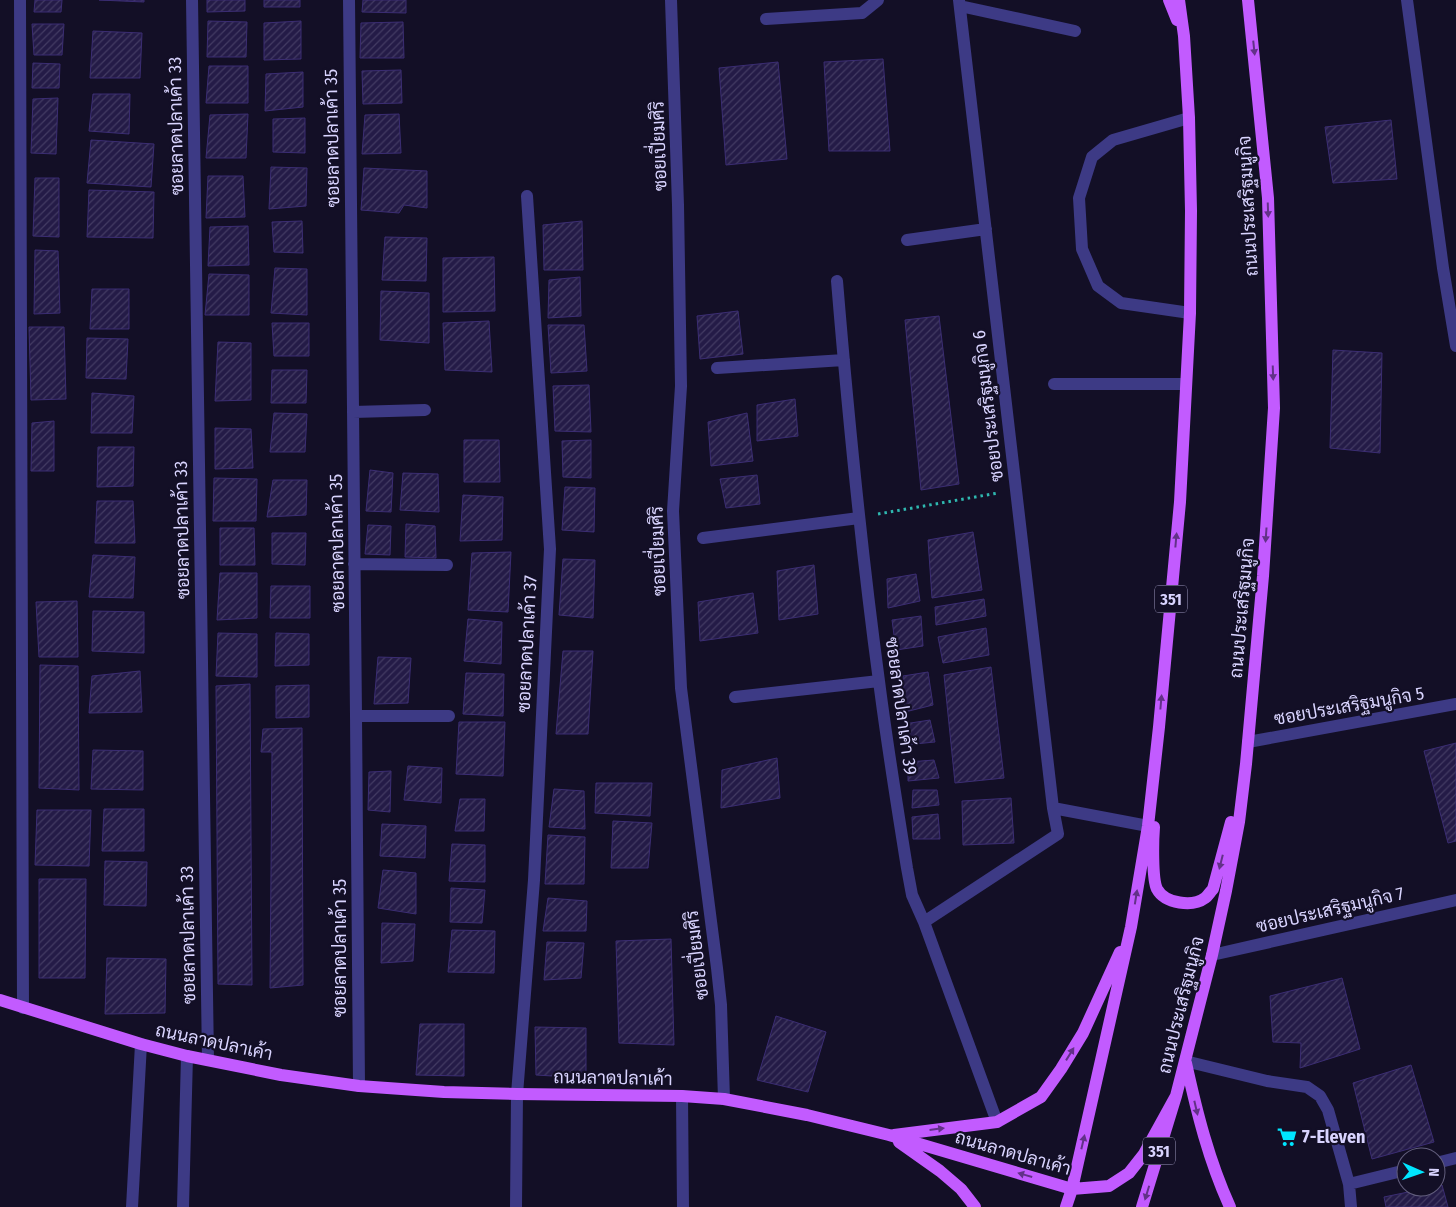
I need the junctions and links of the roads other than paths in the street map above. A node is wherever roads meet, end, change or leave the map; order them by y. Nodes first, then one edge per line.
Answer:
1 (20, 0) edge
2 (192, 0) edge
3 (348, 0) edge
4 (671, 0) edge
5 (878, 0) edge
6 (1168, 0) edge
7 (1179, 0) edge
8 (1248, 0) edge
9 (1255, 0) edge
10 (1407, 0) edge
11 (959, 3) edge
12 (766, 19) dead end
13 (1252, 28) junction
14 (1075, 31) dead end
15 (1184, 36) junction
16 (1190, 118) junction
17 (527, 196) dead end
18 (986, 229) junction
19 (907, 240) dead end
20 (837, 281) dead end
21 (1190, 313) junction
22 (1456, 346) edge
23 (844, 360) junction
24 (717, 368) dead end
25 (1054, 384) dead end
26 (1186, 384) junction
27 (425, 410) dead end
28 (353, 412) junction
29 (859, 518) junction
30 (704, 538) dead end
31 (354, 564) junction
32 (447, 565) dead end
33 (879, 681) junction
34 (735, 697) dead end
35 (1456, 704) edge
36 (356, 716) junction
37 (449, 716) dead end
38 (1159, 727) junction
39 (1248, 742) junction
40 (1246, 764) junction
41 (1053, 808) junction
42 (1148, 826) junction
43 (1456, 900) edge
44 (924, 922) junction
45 (1132, 927) junction
46 (1212, 955) junction
47 (0, 1000) edge
48 (23, 1008) junction
49 (141, 1044) junction
50 (186, 1056) junction
51 (208, 1060) junction
52 (1185, 1061) junction
53 (359, 1086) junction
54 (517, 1094) junction
55 (682, 1096) junction
56 (1176, 1096) junction
57 (724, 1099) junction
58 (997, 1122) junction
59 (888, 1135) junction
60 (1396, 1172) edge
61 (1349, 1184) junction
62 (1072, 1189) junction
63 (132, 1207) edge
64 (183, 1207) edge
65 (516, 1207) edge
66 (683, 1207) edge
67 (975, 1207) edge
68 (1066, 1207) edge
69 (1142, 1207) edge
70 (1230, 1207) edge
71 (1351, 1207) edge

1 - 48 street
2 - 51 street, ซอยลาดปลาเค้า 33
3 - 28 street, ซอยลาดปลาเค้า 35
4 - 57 street, ซอยเปี่ยมศิริ
5 - 12 street
6 - 15 main road
7 - 15 main road, 351
8 - 13 main road, ถนนประเสริฐมนูกิจ / 351
9 - 13 main road
10 - 22 street
11 - 14 street
11 - 18 street, ซอยประเสริฐมนูกิจ 6
13 -> 39 main road, ถนนประเสริฐมนูกิจ / 351
15 - 16 main road, 351
16 - 21 main road, 351
16 - 21 street
17 - 54 street, ซอยลาดปลาเค้า 37
18 - 19 street
18 - 41 street, ซอยประเสริฐมนูกิจ 6
20 - 23 street, ซอยลาดปลาเค้า 39
21 - 26 main road, 351
23 - 24 street
23 - 29 street, ซอยลาดปลาเค้า 39
25 - 26 street
38 -> 26 main road, 351
27 - 28 street
28 - 31 street, ซอยลาดปลาเค้า 35
29 - 30 street
29 - 33 street, ซอยลาดปลาเค้า 39
31 - 32 street
31 - 36 street, ซอยลาดปลาเค้า 35
33 - 34 street
33 - 44 street, ซอยลาดปลาเค้า 39
35 - 39 street, ซอยประเสริฐมนูกิจ 5
36 - 37 street
36 - 53 street, ซอยลาดปลาเค้า 35
40 -> 38 main road
38 - 42 main road, 351
39 - 40 main road, ถนนประเสริฐมนูกิจ / 351
40 - 46 main road, ถนนประเสริฐมนูกิจ / 351
41 - 42 street
41 - 44 street, ซอยประเสริฐมนูกิจ 6
45 -> 42 main road, 351
43 - 46 street, ซอยประเสริฐมนูกิจ 7
44 - 58 street, ซอยลาดปลาเค้า 39
58 -> 45 main road
62 -> 45 main road, 351
46 - 52 main road, ถนนประเสริฐมนูกิจ / 351
47 - 48 main road, ถนนลาดปลาเค้า
48 - 49 main road, ถนนลาดปลาเค้า
49 - 50 main road, ถนนลาดปลาเค้า
49 - 63 street
50 - 51 main road, ถนนลาดปลาเค้า
50 - 64 street
51 - 53 main road, ถนนลาดปลาเค้า
52 - 56 main road, ถนนประเสริฐมนูกิจ / 351
52 - 61 street
52 -> 70 main road
53 - 54 main road, ถนนลาดปลาเค้า
54 - 55 main road, ถนนลาดปลาเค้า
54 - 65 street, ซอยลาดปลาเค้า 37
55 - 57 main road, ถนนลาดปลาเค้า
55 - 66 street
56 - 62 main road, ถนนลาดปลาเค้า
56 -> 69 main road, ถนนประเสริฐมนูกิจ / 351
57 - 59 main road, ถนนลาดปลาเค้า
59 -> 58 main road
62 -> 59 main road, ถนนลาดปลาเค้า
59 - 67 main road
60 - 61 street
61 - 71 street
62 - 68 main road, 351

